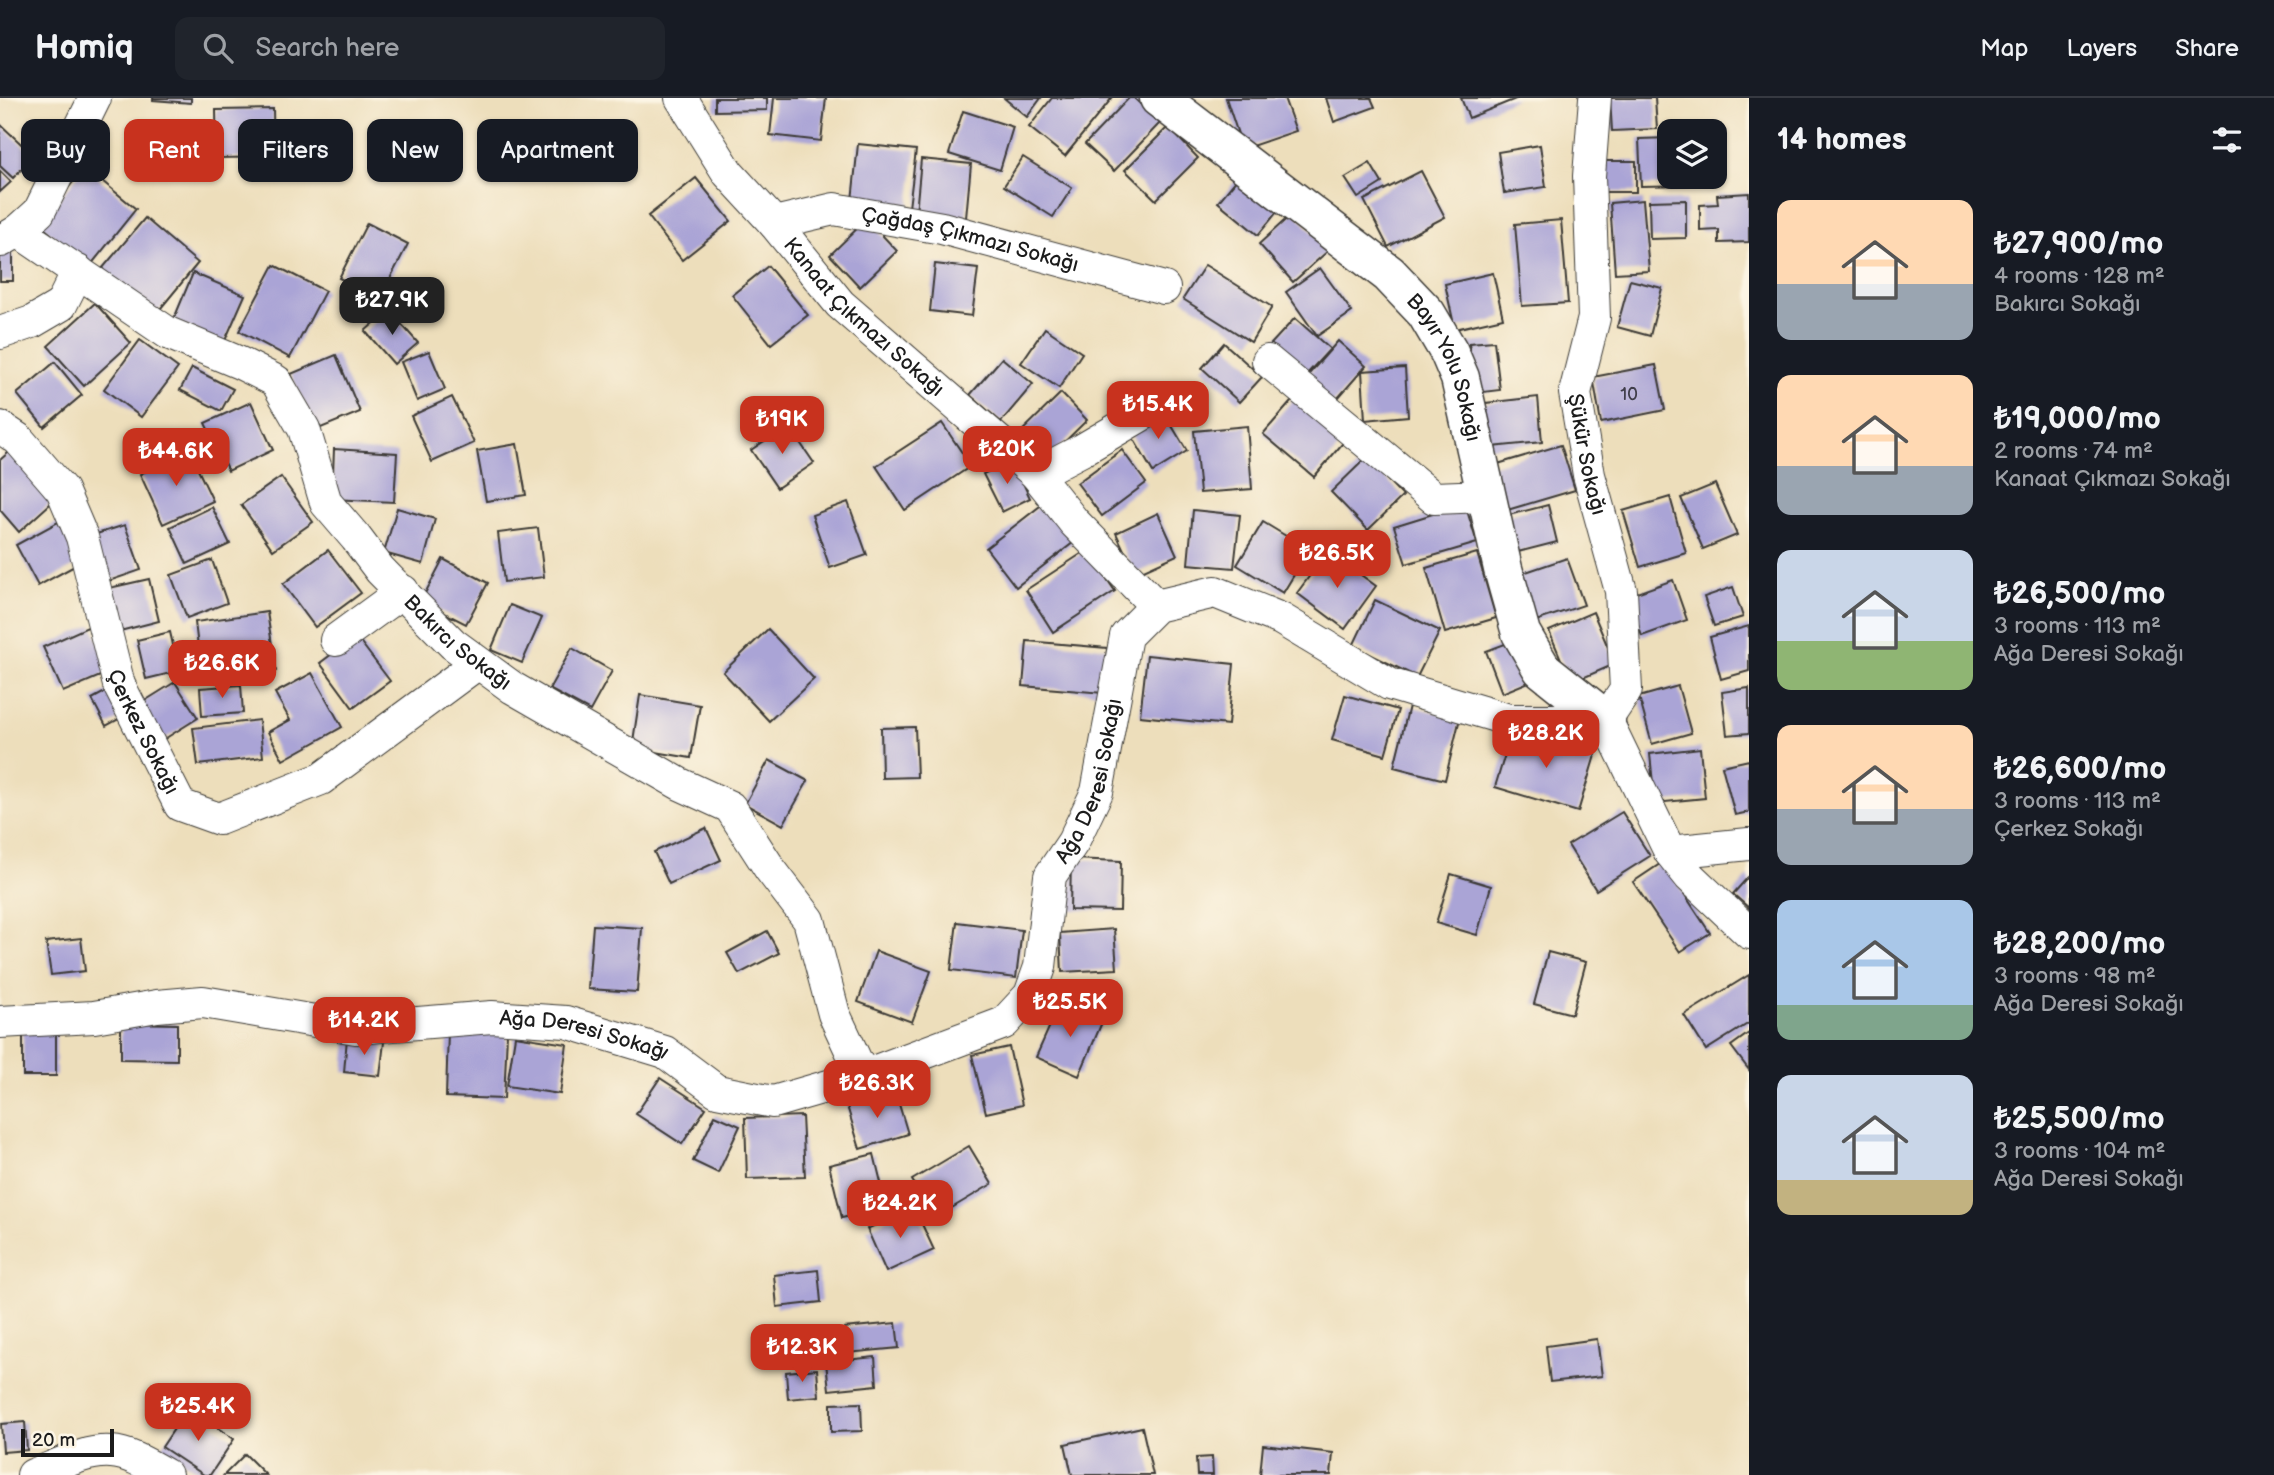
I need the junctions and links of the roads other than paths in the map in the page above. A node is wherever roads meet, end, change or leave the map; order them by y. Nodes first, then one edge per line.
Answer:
1 (95, 98) edge
2 (681, 98) edge
3 (1595, 98) edge
4 (1171, 102) edge
5 (774, 222) junction
6 (9, 236) edge
7 (78, 271) junction
8 (1164, 288) dead end
9 (0, 334) edge
10 (1268, 361) dead end
11 (1162, 402) dead end
12 (0, 427) edge
13 (1036, 474) junction
14 (1486, 496) junction
15 (403, 591) junction
16 (1156, 606) junction
17 (336, 640) dead end
18 (478, 663) junction
19 (1606, 720) junction
20 (1749, 844) edge
21 (1670, 852) junction
22 (1749, 933) edge
23 (0, 1022) edge
24 (863, 1076) junction
25 (33, 1475) edge
26 (166, 1475) edge

1 - 6 street
2 - 5 street, Kanaat Çıkmazı Sokağı
3 - 19 street, Şükür Sokağı
4 - 14 street, Bayır Yolu Sokağı
5 - 8 street, Çağdaş Çıkmazı Sokağı
5 - 13 street, Kanaat Çıkmazı Sokağı
6 - 7 street, Bakırcı Sokağı
7 - 9 street
7 - 15 street, Bakırcı Sokağı
10 - 14 street
11 - 13 street
12 - 18 street, Çerkez Sokağı
13 - 16 street, Kanaat Çıkmazı Sokağı
14 - 19 street, Bayır Yolu Sokağı
15 - 17 street
15 - 18 street, Bakırcı Sokağı
16 - 19 street
16 - 24 street, Ağa Deresi Sokağı
18 - 24 street, Bakırcı Sokağı
19 - 21 street
20 - 21 street
21 - 22 street
23 - 24 street, Ağa Deresi Sokağı
25 - 26 street

